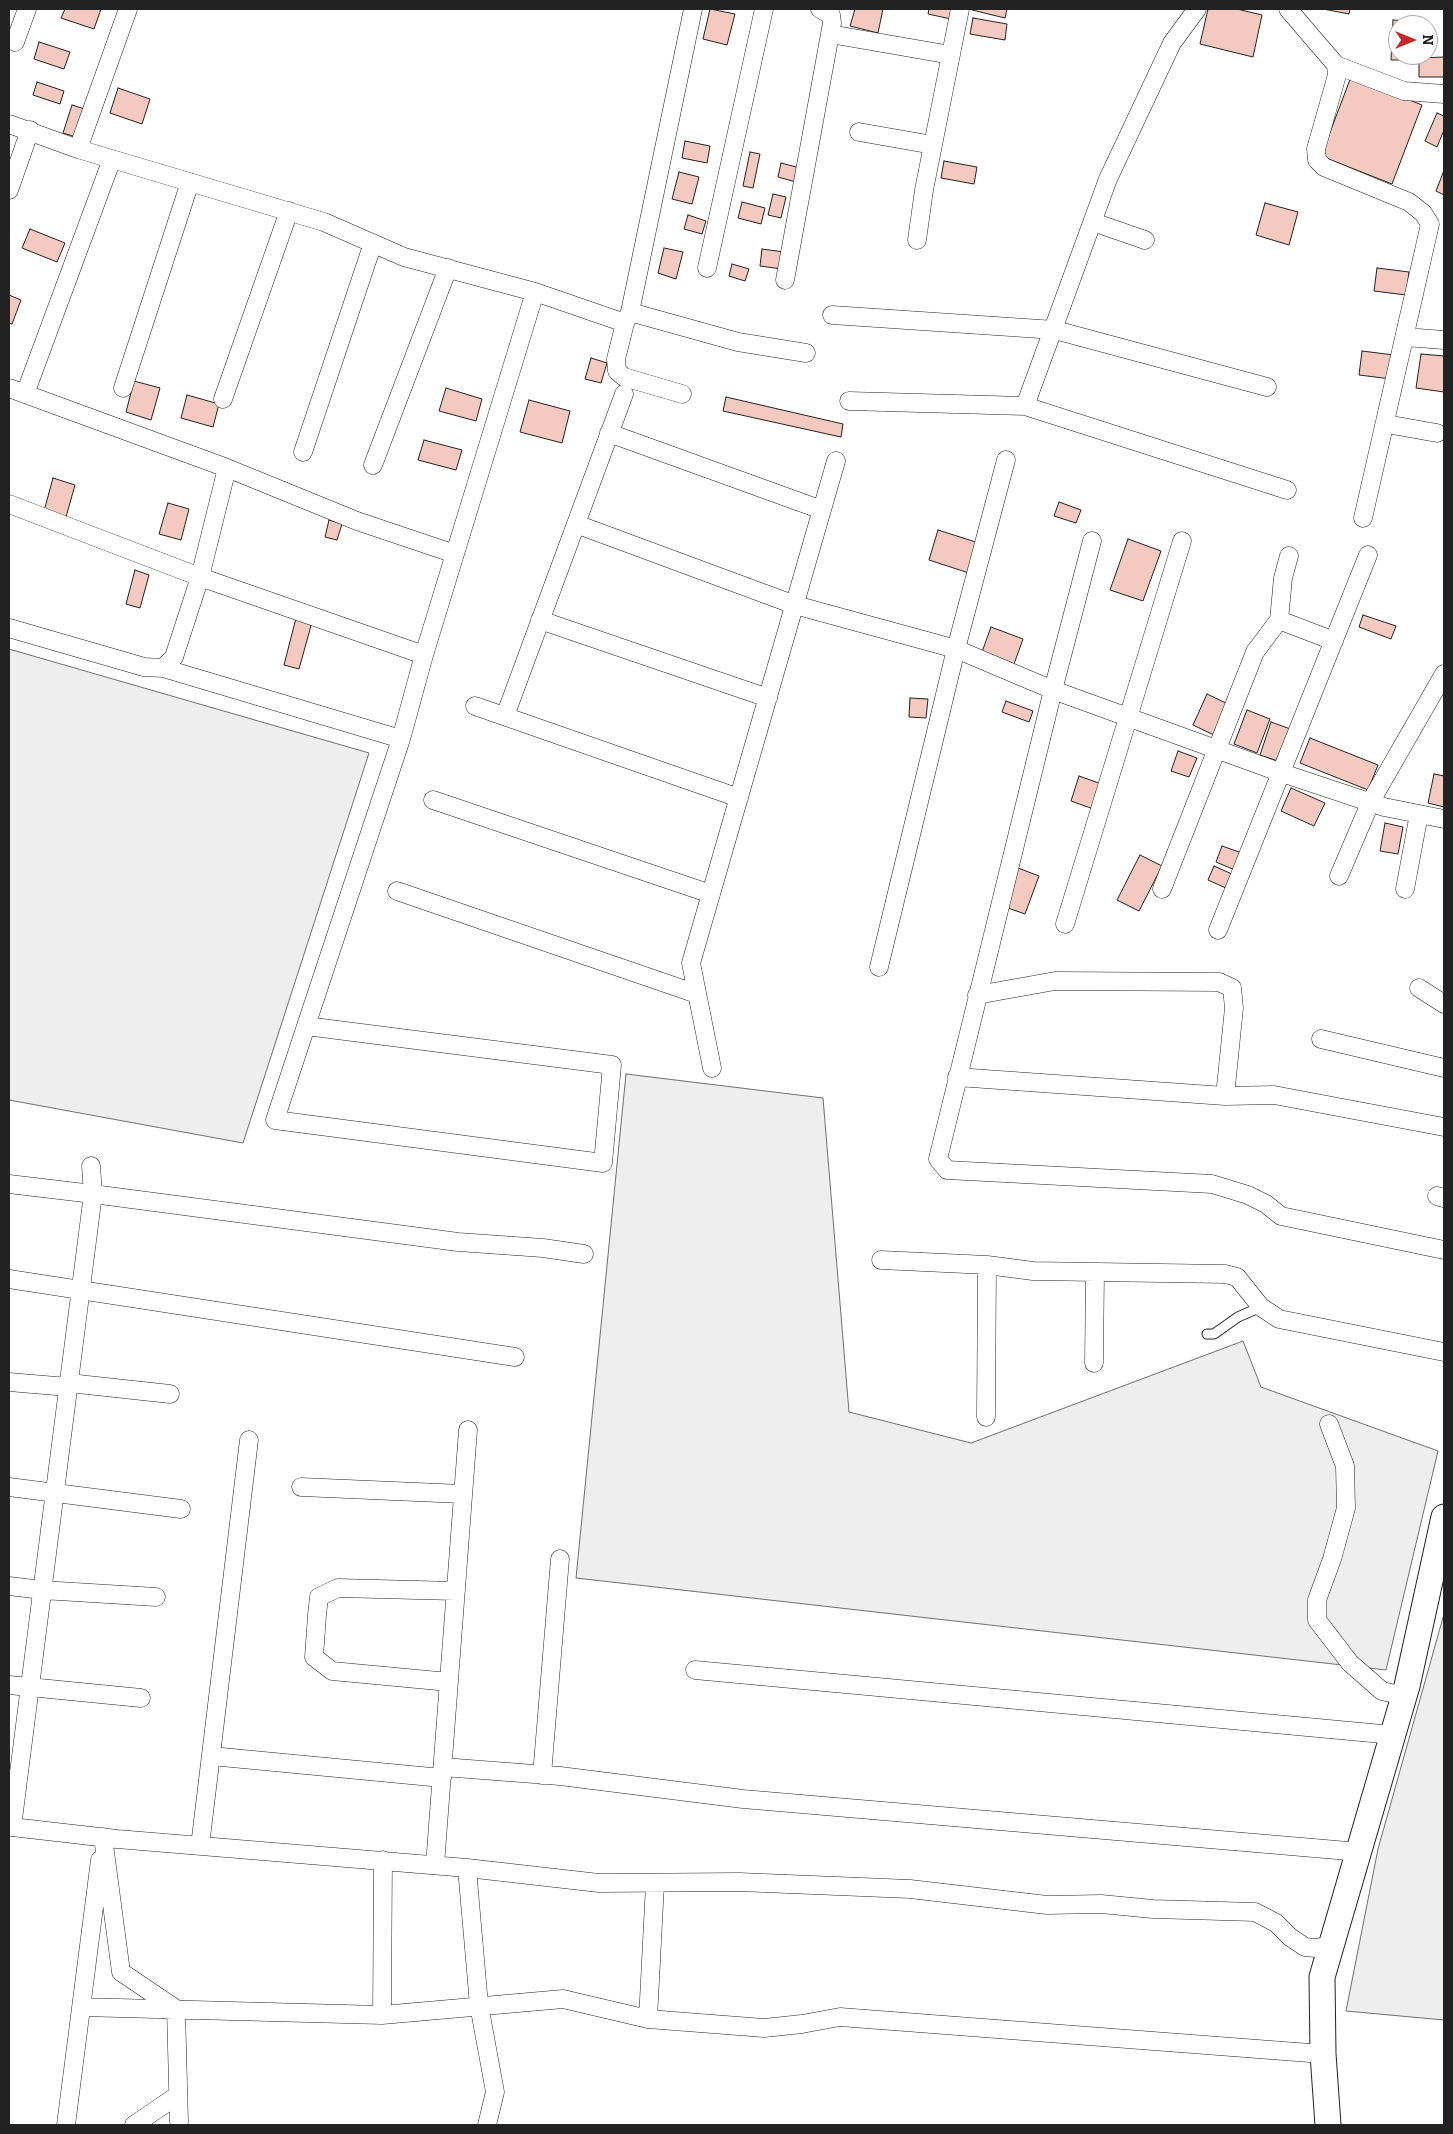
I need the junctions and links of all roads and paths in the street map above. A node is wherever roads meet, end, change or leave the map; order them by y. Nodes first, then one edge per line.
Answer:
1 (27, 9) edge
2 (128, 9) edge
3 (693, 9) edge
4 (764, 9) edge
5 (820, 9) edge
6 (960, 9) edge
7 (1197, 9) edge
8 (1288, 9) edge
9 (830, 34) junction
10 (15, 42) dead end
11 (951, 55) junction
12 (1336, 65) junction
13 (1444, 94) edge
14 (9, 124) edge
15 (30, 130) junction
16 (859, 132) dead end
17 (933, 145) junction
18 (78, 148) junction
19 (112, 159) junction
20 (190, 182) junction
21 (9, 190) edge
22 (289, 211) junction
23 (1093, 222) junction
24 (917, 240) dead end
25 (1145, 240) dead end
26 (374, 243) junction
27 (448, 268) junction
28 (707, 268) dead end
29 (786, 280) dead end
30 (535, 292) junction
31 (832, 315) dead end
32 (628, 318) junction
33 (1055, 330) junction
34 (1404, 337) junction
35 (1444, 340) edge
36 (806, 353) dead end
37 (1267, 387) dead end
38 (123, 388) dead end
39 (17, 391) edge
40 (624, 394) dead end
41 (682, 394) dead end
42 (223, 399) dead end
43 (848, 401) dead end
44 (1026, 406) junction
45 (1386, 424) junction
46 (609, 433) junction
47 (1437, 433) dead end
48 (303, 452) dead end
49 (1006, 460) dead end
50 (836, 461) dead end
51 (374, 465) dead end
52 (227, 468) junction
53 (1287, 490) dead end
54 (9, 504) edge
55 (822, 510) junction
56 (1363, 518) dead end
57 (576, 524) junction
58 (1092, 541) dead end
59 (1182, 541) dead end
60 (455, 554) junction
61 (1368, 555) dead end
62 (1289, 556) dead end
63 (200, 576) junction
64 (795, 605) junction
65 (540, 620) junction
66 (1279, 620) junction
67 (9, 628) edge
68 (1334, 641) junction
69 (956, 649) junction
70 (424, 655) junction
71 (163, 668) junction
72 (1444, 674) edge
73 (1052, 690) junction
74 (768, 698) junction
75 (475, 706) dead end
76 (505, 716) junction
77 (1129, 718) junction
78 (401, 739) junction
79 (1216, 750) junction
80 (1282, 773) junction
81 (739, 798) junction
82 (432, 800) dead end
83 (1371, 801) junction
84 (1419, 814) junction
85 (1444, 819) edge
86 (1339, 876) dead end
87 (1162, 888) dead end
88 (1406, 888) dead end
89 (397, 891) dead end
90 (711, 894) junction
91 (1065, 924) dead end
92 (1218, 930) dead end
93 (879, 967) dead end
94 (1418, 988) dead end
95 (697, 994) junction
96 (977, 995) junction
97 (1444, 1004) edge
98 (306, 1026) junction
99 (1321, 1039) dead end
100 (712, 1068) dead end
101 (1444, 1068) edge
102 (957, 1077) junction
103 (1225, 1096) junction
104 (1444, 1127) edge
105 (91, 1166) dead end
106 (9, 1184) edge
107 (93, 1194) junction
108 (1444, 1250) edge
109 (584, 1254) dead end
110 (882, 1260) dead end
111 (987, 1265) junction
112 (1095, 1272) junction
113 (9, 1279) edge
114 (80, 1290) junction
115 (1261, 1307) junction
116 (1207, 1334) dead end
117 (1444, 1352) edge
118 (516, 1356) dead end
119 (1094, 1363) dead end
120 (9, 1382) edge
121 (68, 1385) junction
122 (170, 1394) dead end
123 (986, 1417) dead end
124 (1329, 1424) dead end
125 (468, 1430) dead end
126 (249, 1440) dead end
127 (9, 1487) edge
128 (301, 1487) dead end
129 (54, 1494) junction
130 (463, 1494) junction
131 (180, 1509) dead end
132 (1444, 1518) edge
133 (560, 1559) dead end
134 (9, 1586) edge
135 (42, 1590) junction
136 (456, 1591) junction
137 (156, 1597) dead end
138 (695, 1670) dead end
139 (449, 1682) junction
140 (9, 1685) edge
141 (29, 1688) junction
142 (1404, 1696) junction
143 (141, 1698) dead end
144 (1393, 1735) junction
145 (211, 1756) junction
146 (443, 1773) junction
147 (542, 1775) junction
148 (11, 1827) edge
149 (103, 1837) junction
150 (200, 1846) junction
151 (1360, 1852) junction
152 (383, 1860) junction
153 (434, 1865) junction
154 (466, 1868) junction
155 (655, 1884) junction
156 (1332, 1945) junction
157 (479, 2005) junction
158 (81, 2007) junction
159 (176, 2009) junction
160 (382, 2015) junction
161 (648, 2019) junction
162 (1323, 2054) junction
163 (178, 2094) junction
164 (178, 2122) dead end
165 (66, 2125) edge
166 (134, 2125) edge
167 (487, 2125) edge
168 (1328, 2125) edge

1 - 10 street
2 - 18 street
3 - 32 street
4 - 28 street
5 - 9 street
6 - 11 street
7 - 23 street
8 - 12 street
9 - 11 street
9 - 29 street
11 - 17 street
12 - 13 street
12 - 34 street
14 - 15 street
15 - 18 street
15 - 21 street
16 - 17 street
17 - 24 street
18 - 19 street
19 - 20 street
19 - 39 street
20 - 22 street
20 - 38 street
22 - 26 street
22 - 42 street
23 - 25 street
23 - 33 street
26 - 27 street
26 - 48 street
27 - 30 street
27 - 51 street
30 - 32 street
30 - 60 street
31 - 33 street
32 - 36 street
32 - 41 street
33 - 37 street
33 - 44 street
34 - 35 street
34 - 45 street
39 - 52 street
40 - 46 street
43 - 44 street
44 - 53 street
45 - 47 street
45 - 56 street
46 - 55 street
46 - 57 street
49 - 69 street
50 - 55 street
52 - 60 street
52 - 63 street
54 - 63 street
55 - 64 street
57 - 64 street
57 - 65 street
58 - 73 street
59 - 77 street
60 - 70 street
61 - 68 street
62 - 66 street
63 - 70 street
63 - 71 street
64 - 69 street
64 - 74 street
65 - 74 street
65 - 76 street
66 - 68 street
66 - 79 street
67 - 71 street
68 - 80 street
69 - 73 street
69 - 93 street
70 - 78 street
71 - 78 street
72 - 83 street
73 - 77 street
73 - 96 street
74 - 81 street
75 - 76 street
76 - 81 street
77 - 79 street
77 - 91 street
78 - 98 street
79 - 80 street
79 - 87 street
80 - 83 street
80 - 92 street
81 - 90 street
82 - 90 street
83 - 84 street
83 - 86 street
84 - 85 street
84 - 88 street
89 - 95 street
90 - 95 street
94 - 97 street
95 - 100 street
96 - 102 street
96 - 103 street
98 - 98 street
99 - 101 street
102 - 103 street
102 - 108 street
103 - 104 street
105 - 107 street
106 - 107 street
107 - 109 street
107 - 114 street
110 - 111 street
111 - 112 street
111 - 123 street
112 - 115 street
112 - 119 street
113 - 114 street
114 - 118 street
114 - 121 street
115 - 116 lane
115 - 117 street
120 - 121 street
121 - 122 street
121 - 129 street
124 - 142 street
125 - 130 street
126 - 145 street
127 - 129 street
128 - 130 street
129 - 131 street
129 - 135 street
130 - 136 street
132 - 142 street
133 - 147 street
134 - 135 street
135 - 137 street
135 - 141 street
136 - 139 street
136 - 139 street
138 - 144 street
139 - 146 street
140 - 141 street
141 - 143 street
141 - 148 street
142 - 144 street
144 - 151 street
145 - 146 street
145 - 150 street
146 - 147 street
146 - 153 street
147 - 151 street
148 - 149 street
149 - 150 street
149 - 158 street
149 - 159 street
150 - 152 street
151 - 156 street
152 - 153 street
152 - 160 street
153 - 154 street
154 - 155 street
154 - 157 street
155 - 156 street
155 - 161 street
156 - 162 street
157 - 160 street
157 - 161 street
157 - 167 street
158 - 159 street
158 - 165 street
159 - 160 street
159 - 163 street
161 - 162 street
162 - 168 street
163 - 164 street
163 - 166 street

